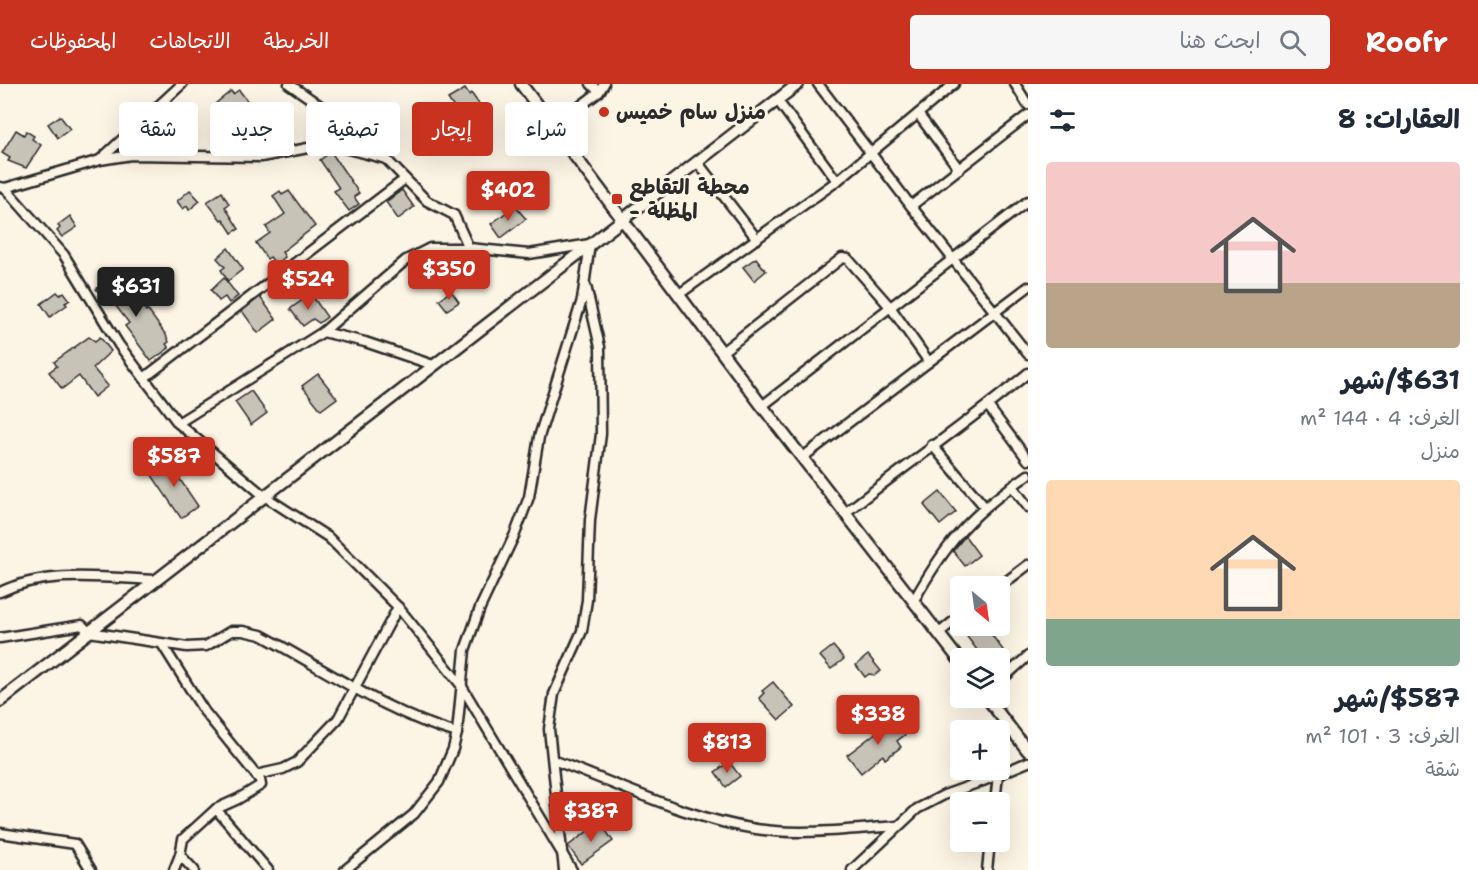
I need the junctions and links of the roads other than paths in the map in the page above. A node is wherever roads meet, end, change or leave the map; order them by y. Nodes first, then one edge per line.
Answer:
1 (182, 84) edge
2 (289, 84) edge
3 (520, 84) edge
4 (591, 84) edge
5 (604, 84) edge
6 (798, 84) edge
7 (818, 84) edge
8 (954, 84) edge
9 (1015, 84) edge
10 (598, 92) junction
11 (778, 101) junction
12 (535, 102) edge
13 (585, 102) edge
14 (1028, 105) edge
15 (918, 114) junction
16 (1028, 115) edge
17 (871, 152) junction
18 (576, 156) edge
19 (386, 159) junction
20 (100, 160) junction
21 (698, 163) junction
22 (959, 169) junction
23 (405, 179) junction
24 (837, 181) junction
25 (2, 187) edge
26 (1028, 201) edge
27 (911, 206) junction
28 (622, 220) junction
29 (757, 239) junction
30 (590, 244) junction
31 (469, 248) junction
32 (953, 260) junction
33 (585, 280) junction
34 (1028, 287) edge
35 (678, 295) junction
36 (891, 308) junction
37 (994, 313) junction
38 (324, 332) junction
39 (722, 352) junction
40 (1028, 354) edge
41 (929, 362) junction
42 (433, 365) junction
43 (1028, 373) edge
44 (144, 378) junction
45 (762, 406) junction
46 (988, 406) junction
47 (178, 423) junction
48 (932, 445) junction
49 (803, 457) junction
50 (1028, 460) edge
51 (1028, 475) edge
52 (1012, 486) junction
53 (264, 496) junction
54 (984, 506) junction
55 (1028, 507) edge
56 (845, 513) junction
57 (1028, 565) edge
58 (1010, 579) edge
59 (156, 580) junction
60 (0, 592) edge
61 (913, 602) junction
62 (398, 607) junction
63 (950, 624) edge
64 (89, 632) junction
65 (939, 633) junction
66 (0, 638) edge
67 (162, 644) junction
68 (950, 648) edge
69 (1028, 656) edge
70 (1010, 672) edge
71 (461, 685) junction
72 (354, 687) junction
73 (0, 701) edge
74 (995, 708) edge
75 (457, 733) junction
76 (1028, 752) edge
77 (553, 760) junction
78 (1028, 762) edge
79 (1010, 770) edge
80 (256, 775) junction
81 (984, 780) edge
82 (216, 809) junction
83 (898, 825) junction
84 (0, 832) edge
85 (989, 852) edge
86 (180, 855) junction
87 (562, 856) junction
88 (91, 870) edge
89 (174, 870) edge
90 (194, 870) edge
91 (268, 870) edge
92 (345, 870) edge
93 (564, 870) edge
94 (572, 870) edge
95 (852, 870) edge
96 (987, 870) edge

1 - 20 street
2 - 19 street
3 - 12 street
4 - 10 street
5 - 10 street
6 - 11 street
7 - 17 street
8 - 15 street
9 - 14 street
10 - 13 street
11 - 21 street
11 - 24 street
15 - 17 street
15 - 22 street
16 - 22 street
17 - 24 street
17 - 27 street
18 - 28 street
19 - 20 street
19 - 23 street
20 - 25 street
21 - 28 street
21 - 29 street
22 - 27 street
23 - 31 street
23 - 44 street
24 - 29 street
25 - 44 street
26 - 32 street
27 - 32 street
28 - 30 street
28 - 35 street
29 - 35 street
30 - 31 street
30 - 33 street
30 - 42 street
31 - 38 street
32 - 36 street
32 - 37 street
33 - 71 street
33 - 77 street
34 - 37 street
35 - 39 street
36 - 39 street
36 - 41 street
36 - 45 street
37 - 40 street
37 - 41 street
38 - 42 street
38 - 47 street
39 - 45 street
41 - 49 street
42 - 53 street
43 - 46 street
44 - 47 street
45 - 49 street
46 - 48 street
46 - 50 street
47 - 53 street
48 - 54 street
48 - 56 street
49 - 56 street
51 - 52 street
52 - 54 street
52 - 55 street
53 - 59 street
53 - 62 street
54 - 61 street
56 - 61 street
57 - 58 street
59 - 60 street
59 - 64 street
61 - 65 street
62 - 71 street
62 - 72 street
63 - 65 street
64 - 66 street
64 - 67 street
64 - 73 street
65 - 68 street
67 - 72 street
67 - 80 street
69 - 70 street
71 - 75 street
71 - 87 street
72 - 75 street
72 - 80 street
74 - 76 street
75 - 92 street
77 - 83 street
77 - 87 street
78 - 79 street
80 - 82 street
81 - 83 street
82 - 86 street
82 - 91 street
83 - 95 street
84 - 88 street
85 - 96 street
86 - 89 street
86 - 90 street
87 - 93 street
87 - 94 street

